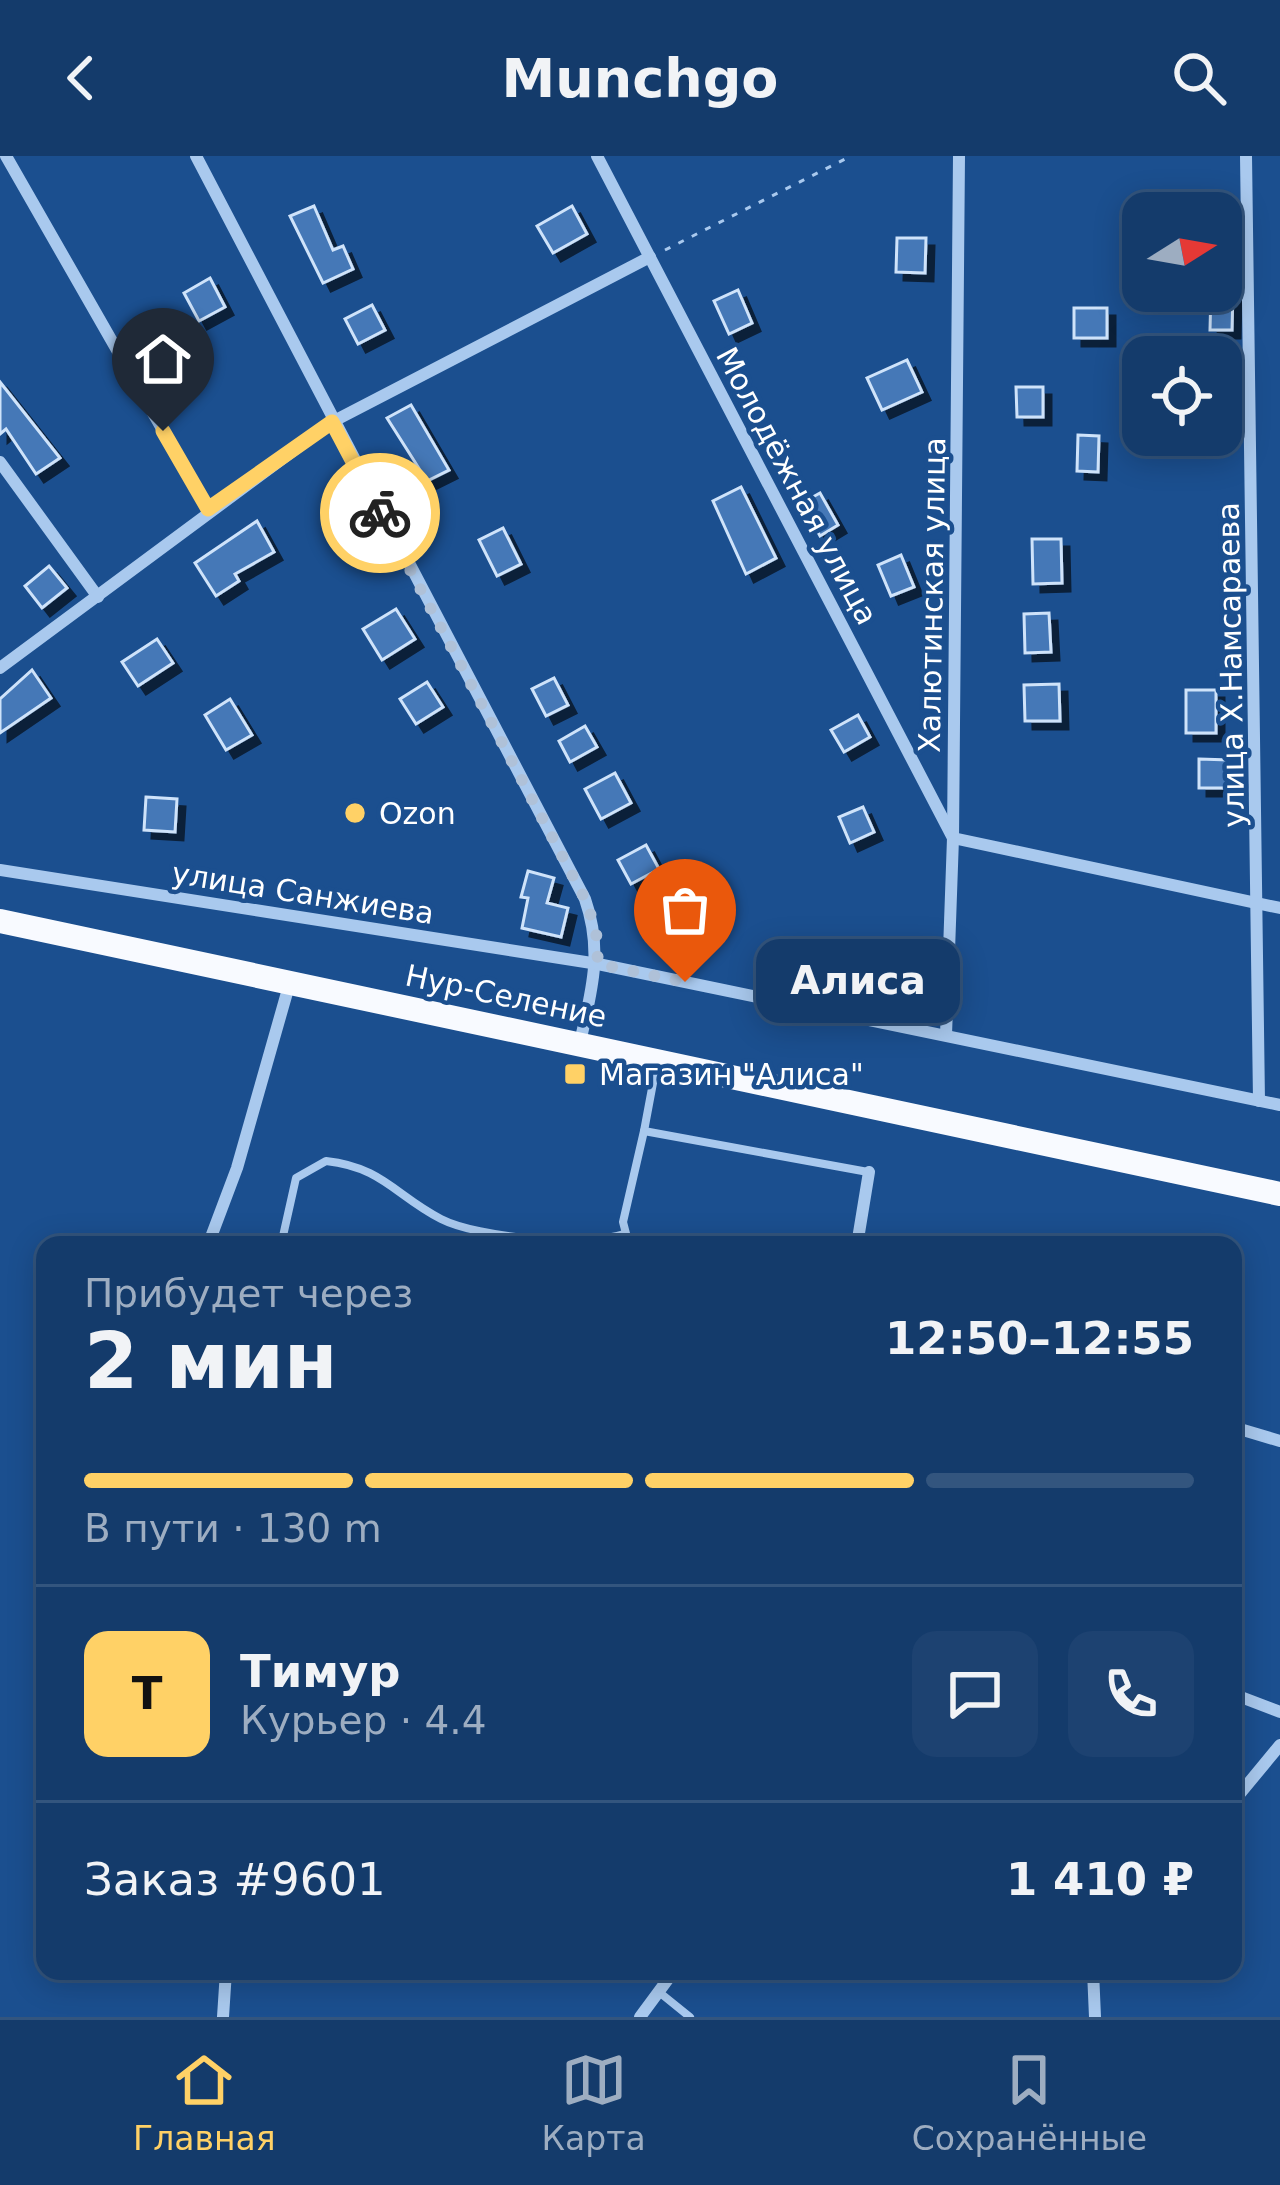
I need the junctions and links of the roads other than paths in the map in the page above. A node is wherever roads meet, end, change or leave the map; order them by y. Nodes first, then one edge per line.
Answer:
1 (6, 156) edge
2 (196, 156) edge
3 (597, 156) edge
4 (1246, 156) edge
5 (964, 157) edge
6 (650, 257) junction
7 (332, 422) junction
8 (0, 462) edge
9 (208, 509) junction
10 (98, 597) junction
11 (0, 668) edge
12 (953, 838) junction
13 (0, 870) edge
14 (1260, 905) junction
15 (1280, 908) edge
16 (0, 921) edge
17 (598, 964) junction
18 (290, 981) junction
19 (946, 1035) junction
20 (580, 1042) junction
21 (658, 1060) junction
22 (1259, 1101) junction
23 (1280, 1105) edge
24 (644, 1131) junction
25 (869, 1172) joint
26 (1280, 1194) edge
27 (625, 1234) joint
28 (211, 1236) edge
29 (283, 1236) edge
30 (525, 1236) edge
31 (616, 1236) edge
32 (858, 1236) edge
33 (1242, 1430) edge
34 (1280, 1441) edge
35 (1242, 1697) edge
36 (1280, 1712) edge
37 (1280, 1745) edge
38 (1242, 1791) edge
39 (225, 1980) edge
40 (667, 1980) edge
41 (1093, 1980) edge
42 (658, 1992) junction
43 (223, 2017) edge
44 (640, 2017) edge
45 (690, 2017) edge
46 (1095, 2017) edge

1 - 9 street
2 - 7 street
3 - 6 street, Молодёжная улица
4 - 14 street, улица Х.Намсараева
5 - 12 street, Халютинская улица
6 - 7 street
6 - 12 street, Молодёжная улица
7 - 9 street
7 - 17 street
8 - 10 street
9 - 10 street
10 - 11 street
12 - 14 street
12 - 19 street, Халютинская улица
13 - 17 street, улица Санжиева
14 - 15 street
14 - 22 street, улица Х.Намсараева
16 - 18 highway, Нур-Селение
17 - 19 street, улица Санжиева
17 - 20 street
18 - 20 highway, Нур-Селение
18 - 28 street
19 - 22 street, улица Санжиева
20 - 21 highway, Нур-Селение
21 - 24 lane
21 - 26 highway, Нур-Селение
22 - 23 street, улица Санжиева
24 - 25 lane
24 - 27 lane
25 - 32 street
27 - 31 lane
29 - 30 lane
33 - 34 street
35 - 36 street
37 - 38 street
39 - 43 street
40 - 42 street
41 - 46 street
42 - 44 street
42 - 45 lane

